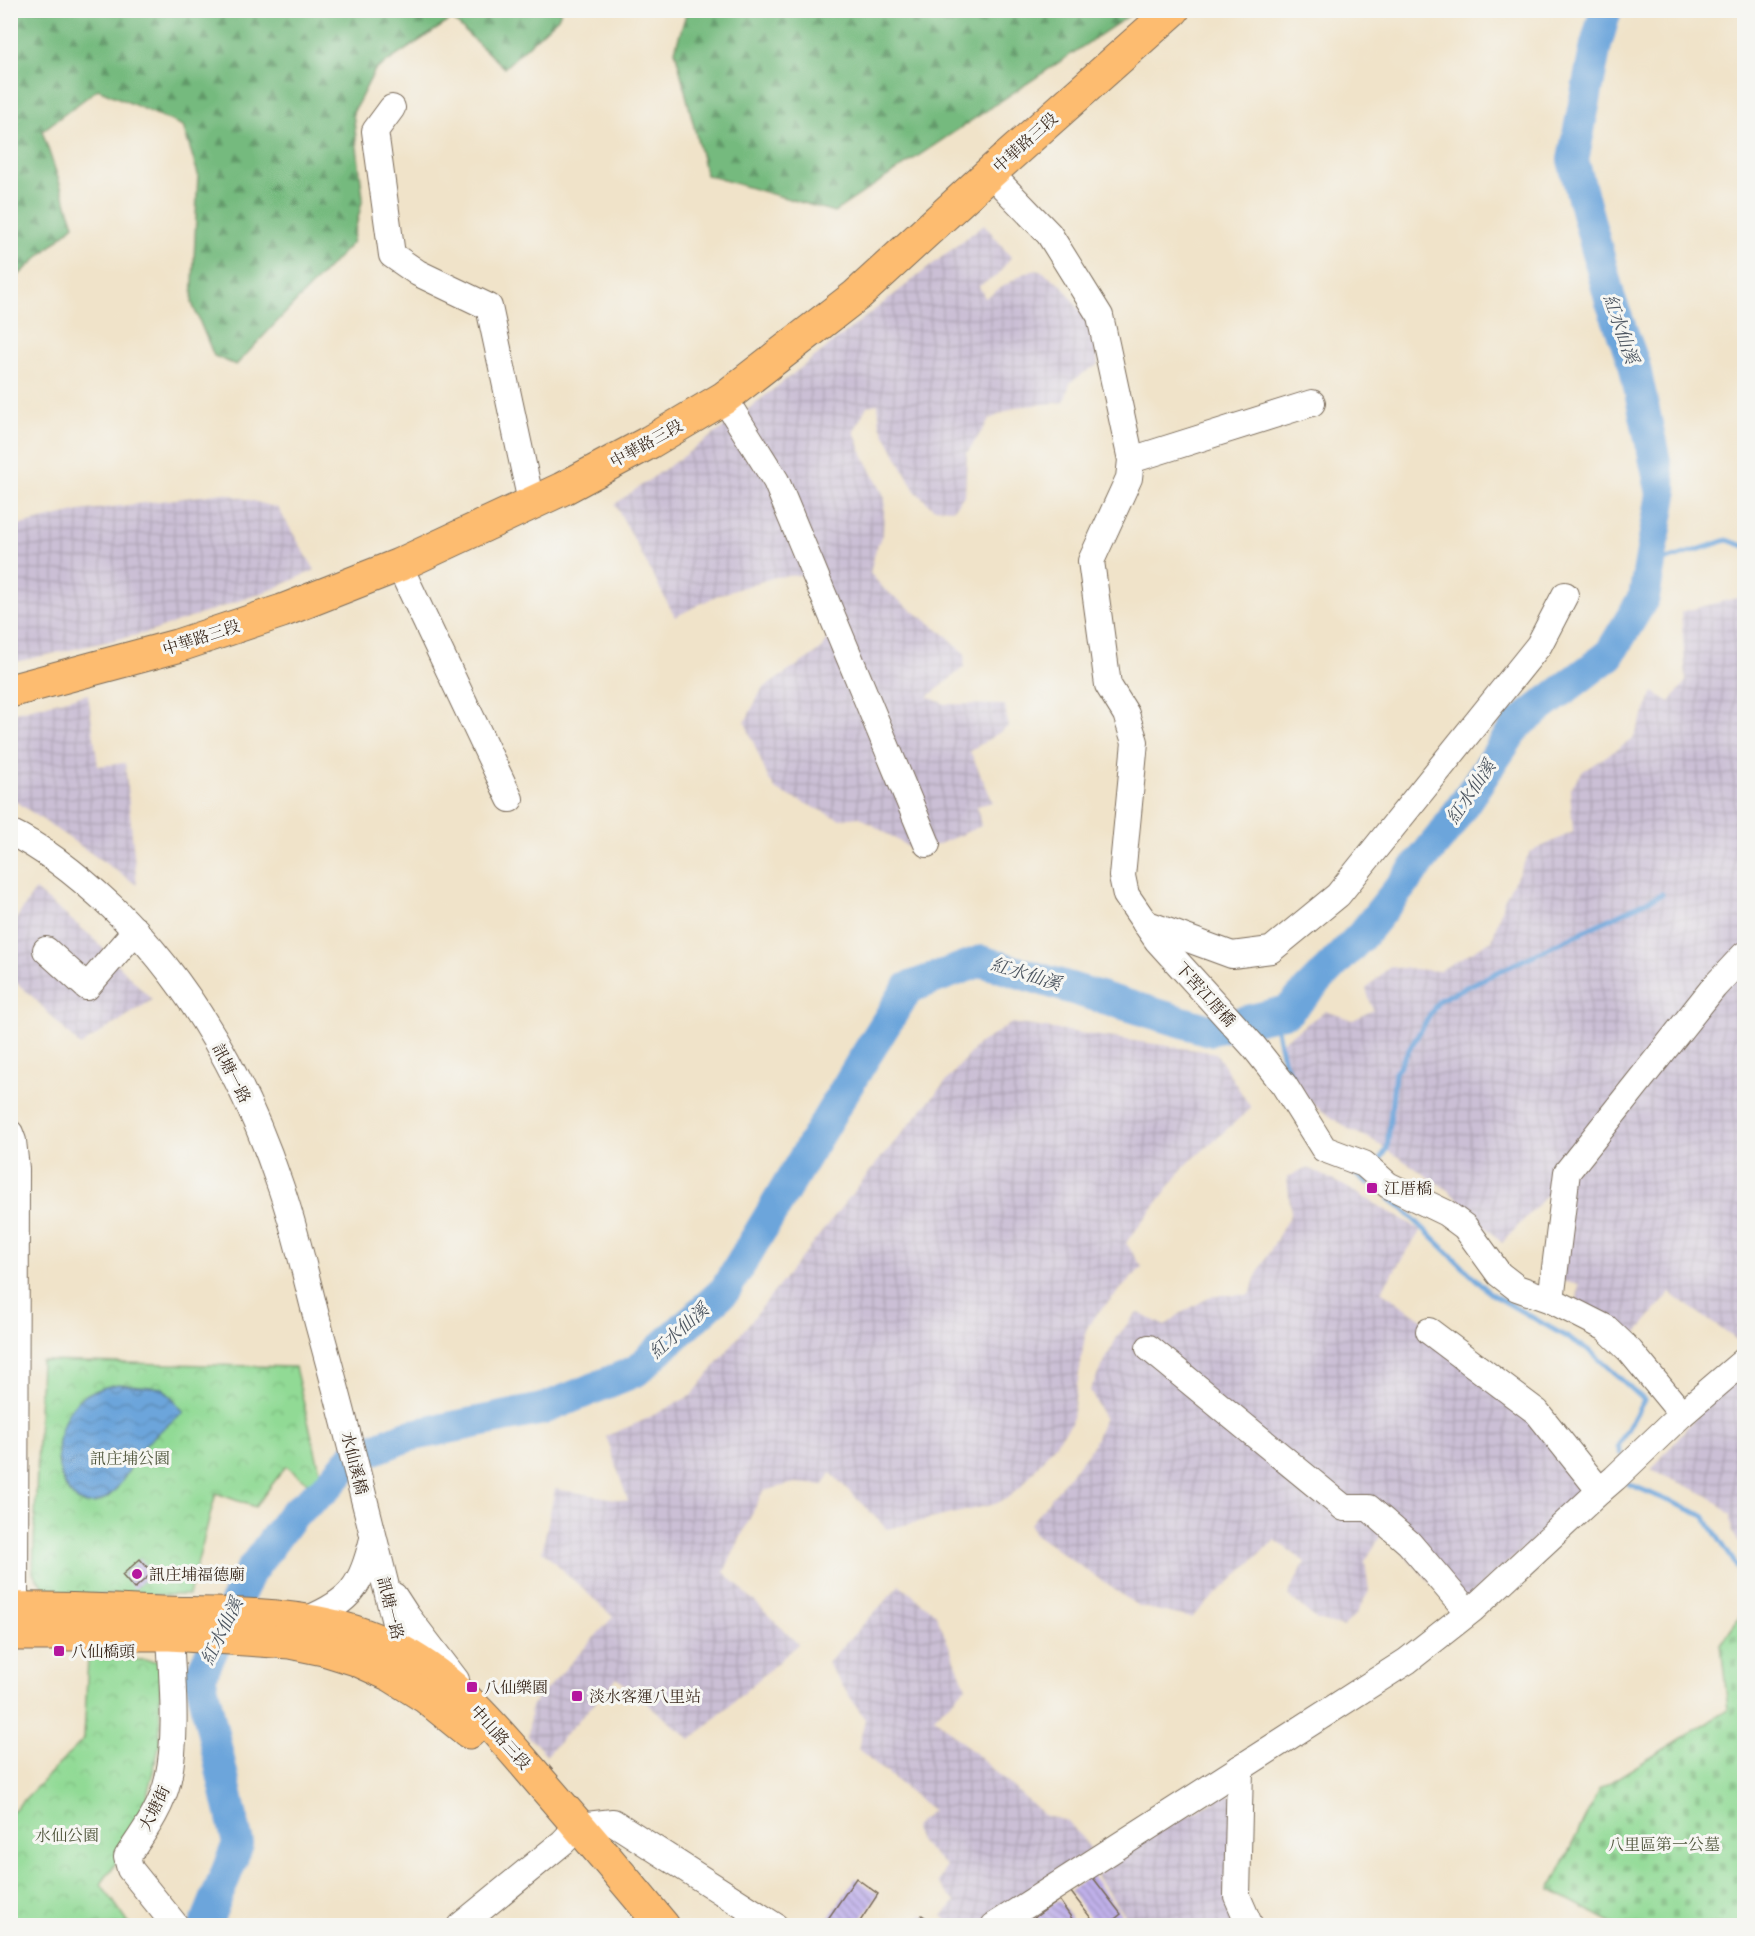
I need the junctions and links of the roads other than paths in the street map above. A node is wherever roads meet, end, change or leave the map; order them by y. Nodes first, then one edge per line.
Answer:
1 (1173, 10) edge
2 (392, 108) dead end
3 (990, 173) junction
4 (724, 398) junction
5 (1312, 403) dead end
6 (1131, 460) junction
7 (531, 502) junction
8 (399, 565) junction
9 (1565, 595) dead end
10 (10, 691) edge
11 (510, 799) dead end
12 (10, 832) edge
13 (927, 844) dead end
14 (136, 930) junction
15 (1151, 932) junction
16 (46, 950) dead end
17 (1744, 955) edge
18 (10, 1133) edge
19 (1551, 1300) junction
20 (1429, 1331) dead end
21 (13, 1341) edge
22 (1149, 1348) dead end
23 (1744, 1361) edge
24 (336, 1388) joint
25 (1682, 1414) junction
26 (1600, 1491) junction
27 (373, 1539) junction
28 (384, 1581) junction
29 (1468, 1612) junction
30 (12, 1617) edge
31 (296, 1627) junction
32 (179, 1628) junction
33 (397, 1663) junction
34 (480, 1711) junction
35 (1240, 1768) junction
36 (571, 1834) junction
37 (176, 1926) edge
38 (460, 1926) edge
39 (633, 1926) edge
40 (663, 1926) edge
41 (775, 1926) edge
42 (994, 1926) edge
43 (1250, 1926) edge

1 - 3 main road, 中華路三段
2 - 7 street
3 - 4 main road, 中華路三段
3 - 6 street
4 - 7 main road, 中華路三段
4 - 13 street
5 - 6 street
6 - 15 street, 下罟江厝橋
7 - 8 main road, 中華路三段
8 - 10 main road, 中華路三段
8 - 11 street
9 - 15 street
12 - 14 street, 訊塘一路
14 - 16 street
14 - 24 street, 訊塘一路
15 - 19 street, 下罟江厝橋
17 - 19 street
18 - 21 street
19 - 25 street, 下罟江厝橋
20 - 26 street
21 - 30 street
22 - 29 street
23 - 25 street
24 - 27 street, 水仙溪橋
25 - 26 street
26 - 29 street
27 - 28 street, 訊塘一路
27 - 31 street
28 - 33 street, 訊塘一路
28 - 34 street
29 - 35 street
30 - 32 main road
31 - 32 main road, 中山路三段
31 - 33 main road, 中山路三段
32 - 37 street, 大塘街
33 - 34 main road, 中山路三段
33 - 36 main road, 中山路三段
34 - 36 main road, 中山路三段
35 - 42 street
35 - 43 street
36 - 38 street
36 - 39 main road, 中山路三段
36 - 40 main road, 中山路三段
36 - 41 street

